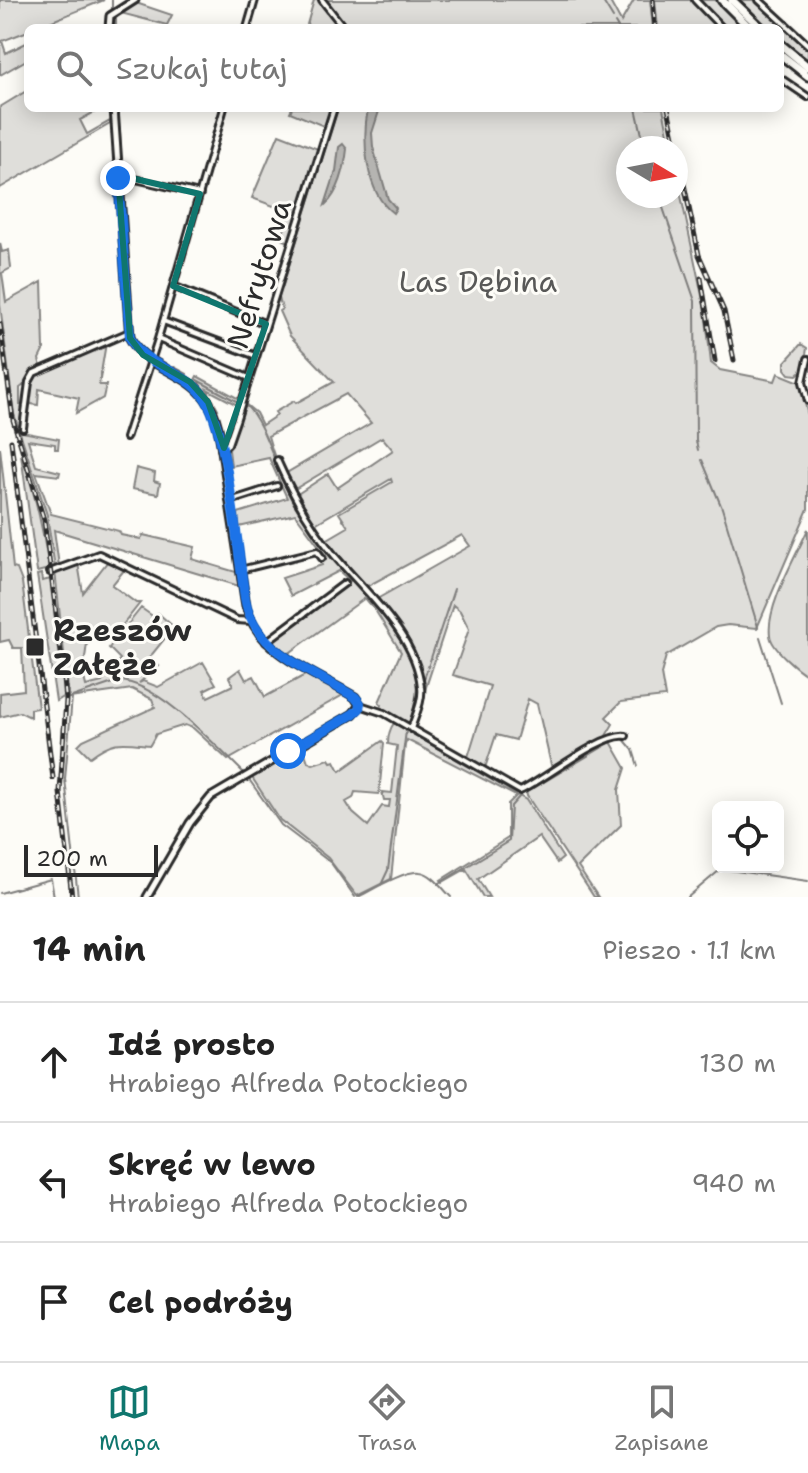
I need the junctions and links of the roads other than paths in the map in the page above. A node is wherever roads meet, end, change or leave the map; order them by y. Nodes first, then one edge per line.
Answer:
1 (135, 0) edge
2 (255, 0) edge
3 (322, 0) edge
4 (695, 0) edge
5 (722, 0) edge
6 (732, 0) edge
7 (759, 0) edge
8 (109, 24) edge
9 (248, 24) edge
10 (341, 24) edge
11 (718, 24) edge
12 (746, 24) edge
13 (757, 24) edge
14 (808, 45) edge
15 (784, 47) edge
16 (784, 57) edge
17 (808, 67) edge
18 (808, 76) edge
19 (784, 81) edge
20 (808, 97) edge
21 (114, 112) edge
22 (223, 112) edge
23 (333, 112) edge
24 (118, 175) junction
25 (200, 194) junction
26 (173, 286) junction
27 (163, 321) junction
28 (266, 324) junction
29 (129, 332) junction
30 (158, 339) junction
31 (256, 356) junction
32 (150, 359) junction
33 (808, 359) edge
34 (249, 378) junction
35 (808, 401) edge
36 (23, 428) dead end
37 (126, 438) dead end
38 (221, 449) junction
39 (277, 460) dead end
40 (277, 486) dead end
41 (230, 501) junction
42 (322, 558) dead end
43 (240, 570) junction
44 (50, 572) dead end
45 (345, 583) dead end
46 (251, 621) junction
47 (266, 642) junction
48 (360, 705) junction
49 (411, 729) junction
50 (626, 736) dead end
51 (147, 897) edge

1 - 8 street
2 - 9 street
3 - 10 street
4 - 11 street
5 - 12 main road
6 - 13 main road
7 - 14 street
15 - 17 main road
16 - 18 main road
19 - 20 street
21 - 24 street
22 - 25 street
23 - 28 street, Nefrytowa
24 - 25 street
24 - 29 street
25 - 26 street
26 - 27 street
26 - 28 street
27 - 30 street
27 - 31 street
28 - 31 street, Nefrytowa
29 - 32 street
29 - 36 street
30 - 32 street
30 - 34 street
31 - 34 street, Nefrytowa
32 - 37 street
32 - 38 street
33 - 35 street
34 - 38 street, Nefrytowa
38 - 41 street
39 - 49 street
40 - 41 street
41 - 43 street
42 - 43 street
43 - 46 street
44 - 46 street
45 - 47 street
46 - 47 street
47 - 48 street
48 - 49 street
48 - 51 street
49 - 50 street

